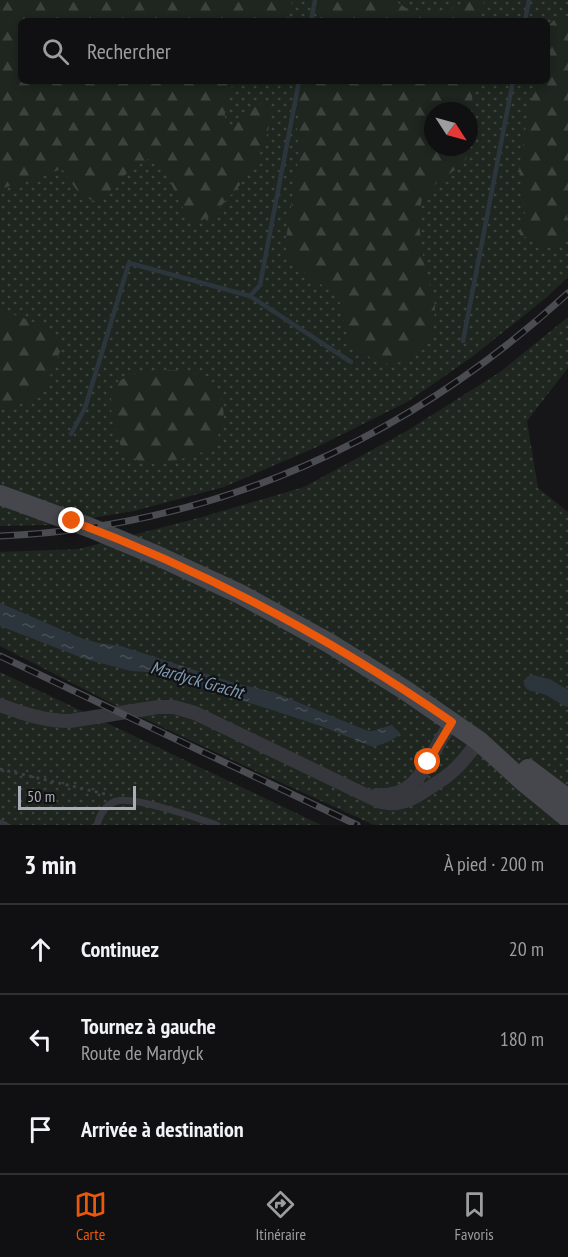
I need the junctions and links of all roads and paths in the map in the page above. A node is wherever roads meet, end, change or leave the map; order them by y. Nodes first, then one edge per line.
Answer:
1 (0, 495) edge
2 (0, 705) edge
3 (452, 722) junction
4 (479, 741) junction
5 (0, 769) edge
6 (359, 792) junction
7 (568, 798) edge
8 (127, 800) junction
9 (568, 818) edge
10 (0, 823) edge
11 (5, 825) edge
12 (97, 825) edge
13 (217, 825) edge

1 - 3 main road
2 - 6 street
3 - 4 main road
3 - 6 street
4 - 6 street
4 - 7 main road
4 - 9 main road
5 - 8 path
8 - 12 lane
8 - 13 lane
10 - 11 lane

